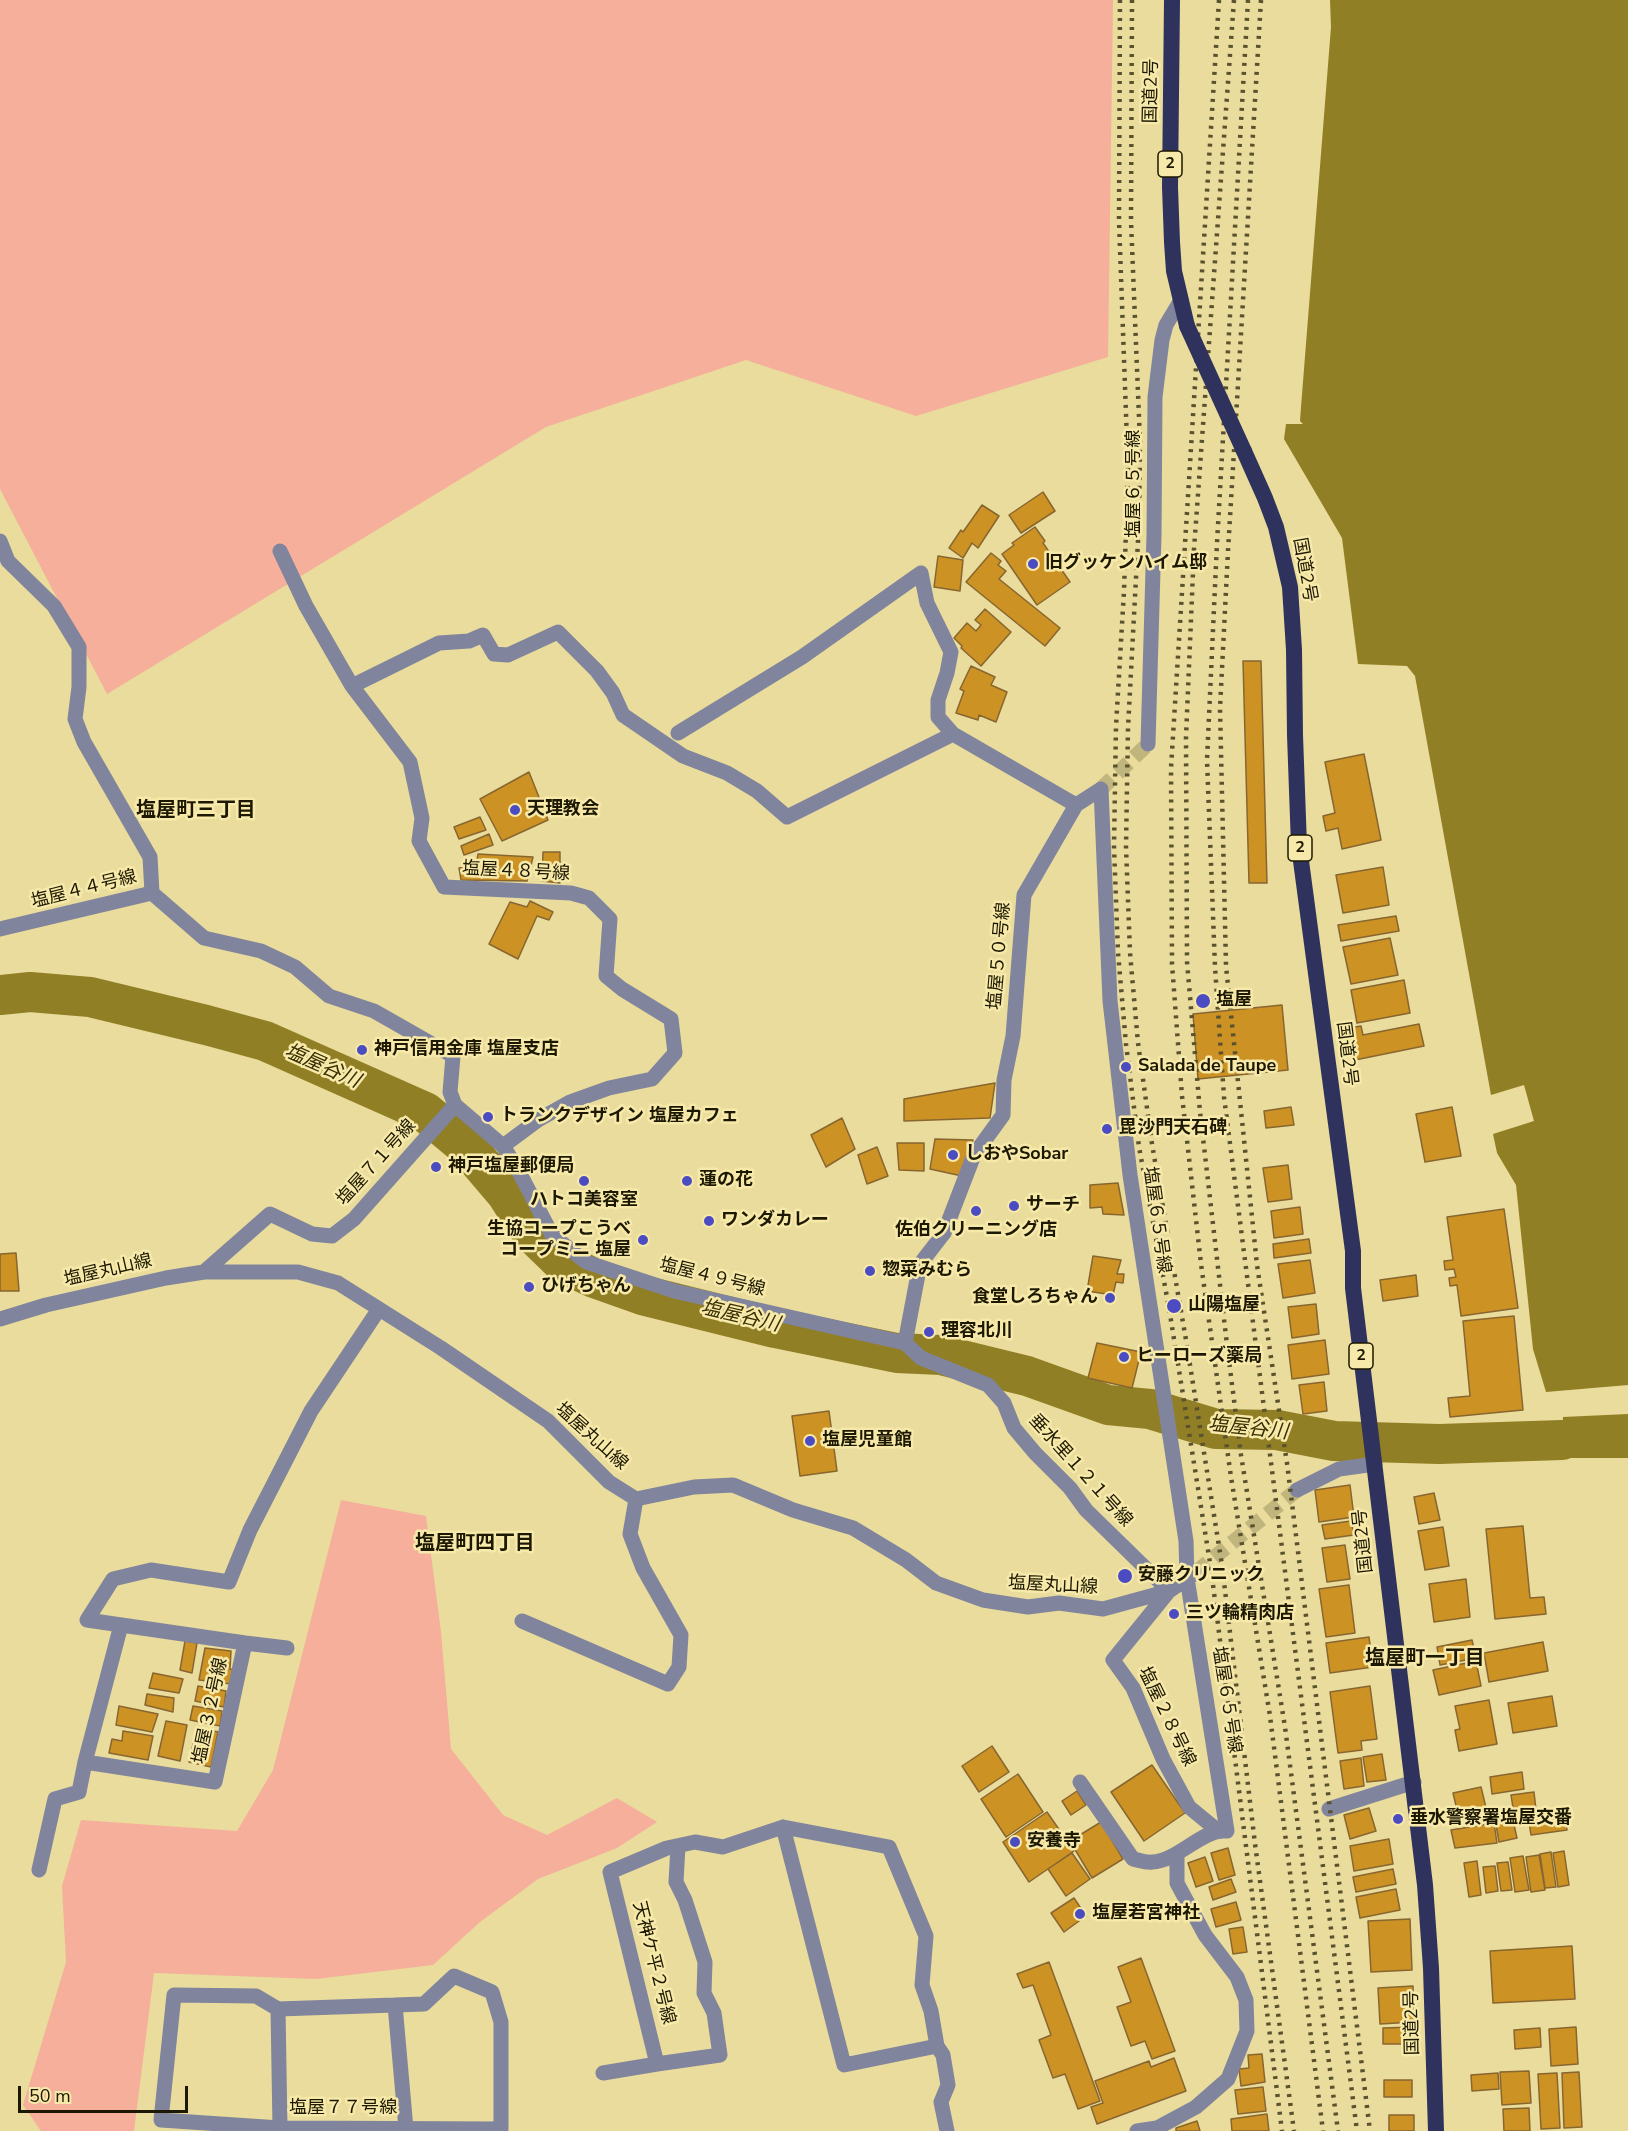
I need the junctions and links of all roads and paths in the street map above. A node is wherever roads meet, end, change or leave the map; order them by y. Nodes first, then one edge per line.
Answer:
1 (1172, 0) edge
2 (1180, 300) junction
3 (0, 541) edge
4 (280, 551) dead end
5 (352, 686) junction
6 (678, 733) dead end
7 (953, 734) junction
8 (1148, 744) tunnel mouth
9 (1076, 805) junction
10 (152, 893) junction
11 (0, 929) edge
12 (452, 1108) junction
13 (503, 1146) junction
14 (204, 1272) junction
15 (379, 1309) junction
16 (0, 1318) edge
17 (912, 1349) junction
18 (1374, 1460) junction
19 (1297, 1490) tunnel mouth
20 (636, 1499) junction
21 (1192, 1575) junction
22 (1169, 1591) junction
23 (522, 1621) dead end
24 (121, 1625) junction
25 (245, 1643) junction
26 (287, 1648) dead end
27 (84, 1762) junction
28 (1080, 1782) dead end
29 (1414, 1782) junction
30 (1329, 1809) dead end
31 (783, 1827) junction
32 (1226, 1831) junction
33 (678, 1846) junction
34 (1177, 1854) junction
35 (39, 1870) dead end
36 (395, 2005) junction
37 (278, 2009) junction
38 (937, 2046) junction
39 (657, 2064) junction
40 (603, 2073) dead end
41 (280, 2128) junction
42 (406, 2129) junction
43 (500, 2130) edge
44 (947, 2131) edge
45 (1137, 2131) edge
46 (1436, 2131) edge

1 - 2 highway, 国道2号 / 2
2 - 8 street, 塩屋６５号線
2 - 18 highway, 国道2号 / 2, bridge
3 - 10 street
4 - 5 street, 塩屋４８号線
5 - 7 street
5 - 13 street, 塩屋４８号線
6 - 7 street
7 - 9 street
9 - 17 street, 塩屋５０号線
9 - 21 street, 塩屋６５号線
10 - 11 street, 塩屋４４号線
10 - 12 street, 塩屋４４号線
12 - 13 street
12 - 14 street, 塩屋７１号線
13 - 17 street, 塩屋４９号線
14 - 15 street, 塩屋丸山線
14 - 16 street, 塩屋丸山線
15 - 20 street, 塩屋丸山線
15 - 24 street, 塩屋３２号線
17 - 22 street, 垂水里１２１号線
18 - 19 street
18 - 29 highway, 国道2号 / 2
20 - 22 street, 塩屋丸山線
20 - 23 street
21 - 22 street, 塩屋丸山線
21 - 32 street, 塩屋６５号線
22 - 32 street, 塩屋２８号線
24 - 25 street, 塩屋３２号線
24 - 27 street
25 - 26 street
25 - 27 street, 塩屋３２号線
27 - 35 street
28 - 34 street
29 - 30 street
29 - 46 highway, 国道2号 / 2
31 - 33 street
31 - 38 street
31 - 38 street
32 - 34 street
33 - 39 street, 天神ケ平２号線
33 - 39 street
34 - 45 street
36 - 37 street
36 - 42 street, 塩屋７７号線
36 - 43 street
37 - 41 street, 塩屋７７号線
37 - 41 street
38 - 44 street
39 - 40 street
41 - 42 street, 塩屋７７号線
42 - 43 street, 塩屋７７号線

